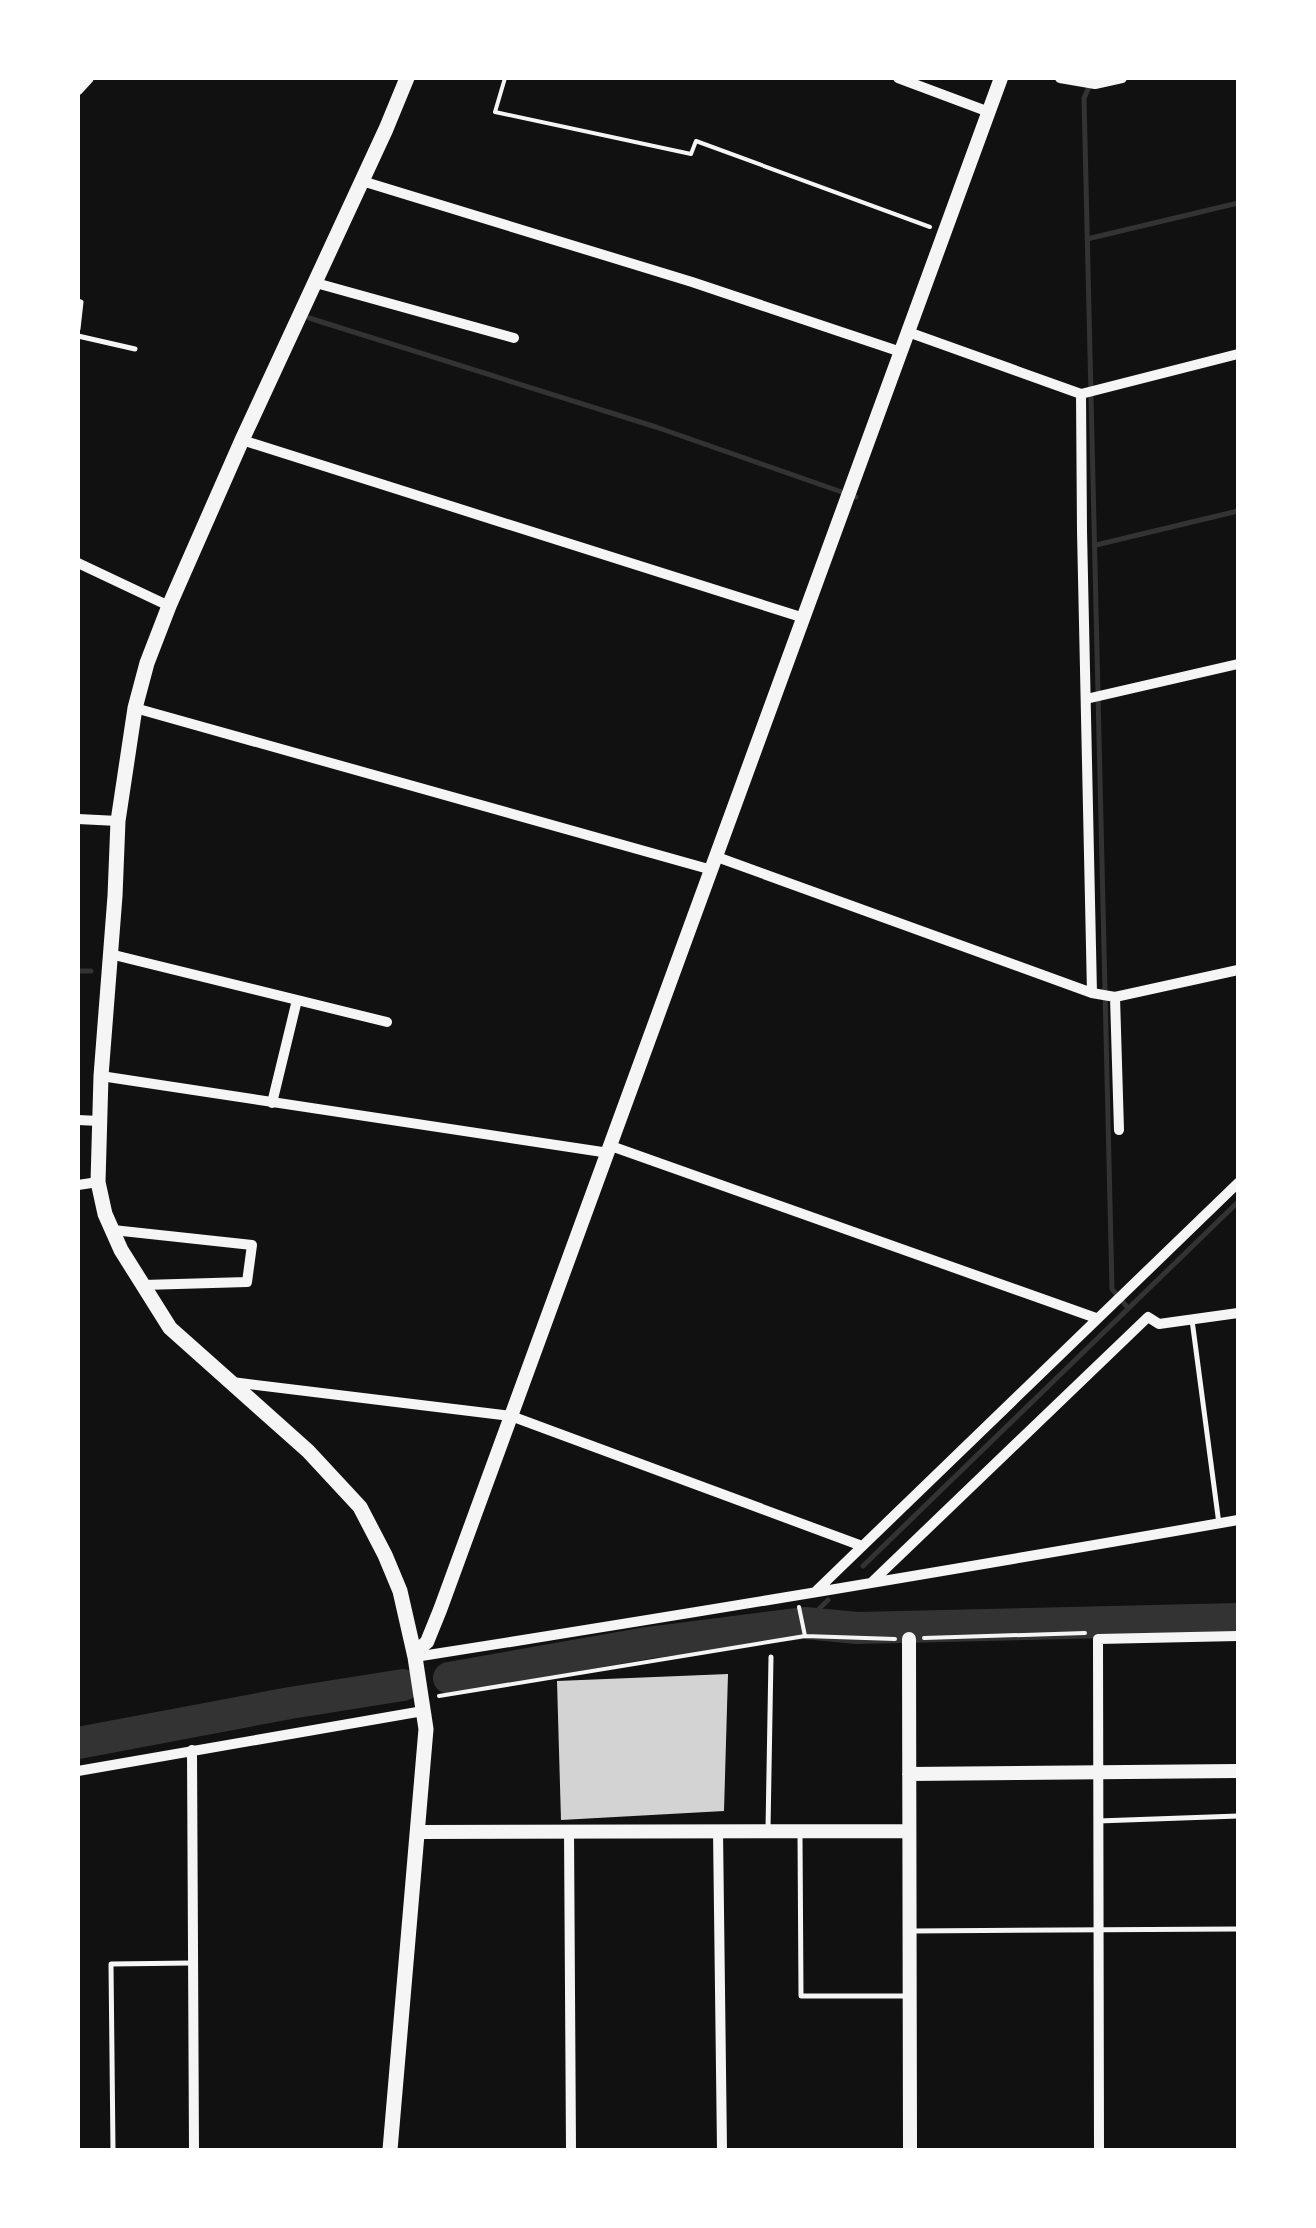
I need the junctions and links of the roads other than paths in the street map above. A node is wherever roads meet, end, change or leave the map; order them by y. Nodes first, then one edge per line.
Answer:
1 (90, 78) edge
2 (407, 78) edge
3 (898, 78) edge
4 (1001, 78) edge
5 (1060, 78) edge
6 (1122, 78) edge
7 (78, 90) edge
8 (988, 112) junction
9 (362, 182) junction
10 (316, 282) junction
11 (78, 301) edge
12 (78, 332) edge
13 (908, 332) junction
14 (514, 338) dead end
15 (135, 349) dead end
16 (901, 352) junction
17 (1238, 354) edge
18 (1081, 394) junction
19 (242, 440) junction
20 (78, 563) edge
21 (169, 606) junction
22 (804, 618) junction
23 (1238, 664) edge
24 (1086, 699) junction
25 (135, 708) junction
26 (78, 819) edge
27 (118, 821) junction
28 (715, 864) junction
29 (110, 954) junction
30 (1238, 970) edge
31 (1092, 993) junction
32 (1114, 998) junction
33 (297, 1000) junction
34 (387, 1022) dead end
35 (101, 1076) junction
36 (272, 1103) junction
37 (78, 1120) edge
38 (98, 1121) junction
39 (1119, 1130) dead end
40 (610, 1150) junction
41 (98, 1182) junction
42 (1238, 1183) edge
43 (78, 1185) edge
44 (112, 1230) junction
45 (143, 1285) junction
46 (1238, 1313) edge
47 (1096, 1318) junction
48 (1192, 1320) junction
49 (231, 1382) junction
50 (511, 1416) junction
51 (1238, 1520) edge
52 (1219, 1524) junction
53 (862, 1546) junction
54 (872, 1582) junction
55 (814, 1593) junction
56 (1238, 1636) edge
57 (909, 1639) road end
58 (414, 1655) junction
59 (771, 1657) dead end
60 (422, 1705) junction
61 (192, 1750) junction
62 (78, 1771) edge
63 (1238, 1771) edge
64 (1098, 1772) junction
65 (909, 1774) junction
66 (1238, 1816) edge
67 (1098, 1820) junction
68 (569, 1830) junction
69 (718, 1830) junction
70 (768, 1831) junction
71 (800, 1831) junction
72 (908, 1831) junction
73 (419, 1832) junction
74 (1098, 1929) junction
75 (1238, 1929) edge
76 (909, 1930) junction
77 (193, 1964) junction
78 (908, 1996) junction
79 (113, 2150) edge
80 (194, 2150) edge
81 (390, 2150) edge
82 (570, 2150) edge
83 (722, 2150) edge
84 (910, 2150) edge
85 (1099, 2150) edge

1 - 7 street
2 - 9 main road
3 - 8 street
4 - 8 street
5 - 6 street
8 - 13 street
9 - 10 main road
9 - 16 street
10 - 14 street
10 - 19 main road
11 - 12 lane
12 - 15 lane
13 - 16 street
13 - 18 street
16 - 22 street
17 - 18 street
18 - 24 street
19 - 21 main road
19 - 22 street
20 - 21 street
21 - 25 main road
22 - 28 street
23 - 24 street
24 - 31 street
25 - 27 main road
25 - 28 street
26 - 27 street
27 - 29 main road
28 - 31 street
28 - 40 street
29 - 33 street
29 - 35 main road
30 - 32 street
31 - 32 street
32 - 39 street
33 - 34 street
33 - 36 street
35 - 36 street
35 - 38 main road
36 - 40 street
37 - 38 street
38 - 41 main road
40 - 47 street
40 - 50 street
41 - 43 street
41 - 44 main road
42 - 47 street
44 - 45 main road
44 - 45 street
45 - 49 main road
46 - 48 street
47 - 53 street
48 - 52 lane
48 - 54 street
49 - 50 street
49 - 58 main road
50 - 53 street
50 - 58 street
51 - 52 street
52 - 54 street
53 - 55 street
54 - 55 street
55 - 58 street
56 - 64 street
57 - 65 street
58 - 60 main road
59 - 70 lane
60 - 61 street
60 - 73 main road
61 - 62 street
61 - 77 street
63 - 64 street
64 - 65 street
64 - 67 street
65 - 72 street
66 - 67 lane
67 - 74 street
68 - 69 street
68 - 73 street
68 - 82 street
69 - 70 street
69 - 83 street
70 - 71 street
71 - 72 street
71 - 78 lane
72 - 76 street
73 - 81 main road
74 - 75 lane
74 - 76 lane
74 - 85 street
76 - 78 street
77 - 79 lane
77 - 80 street
78 - 84 street

